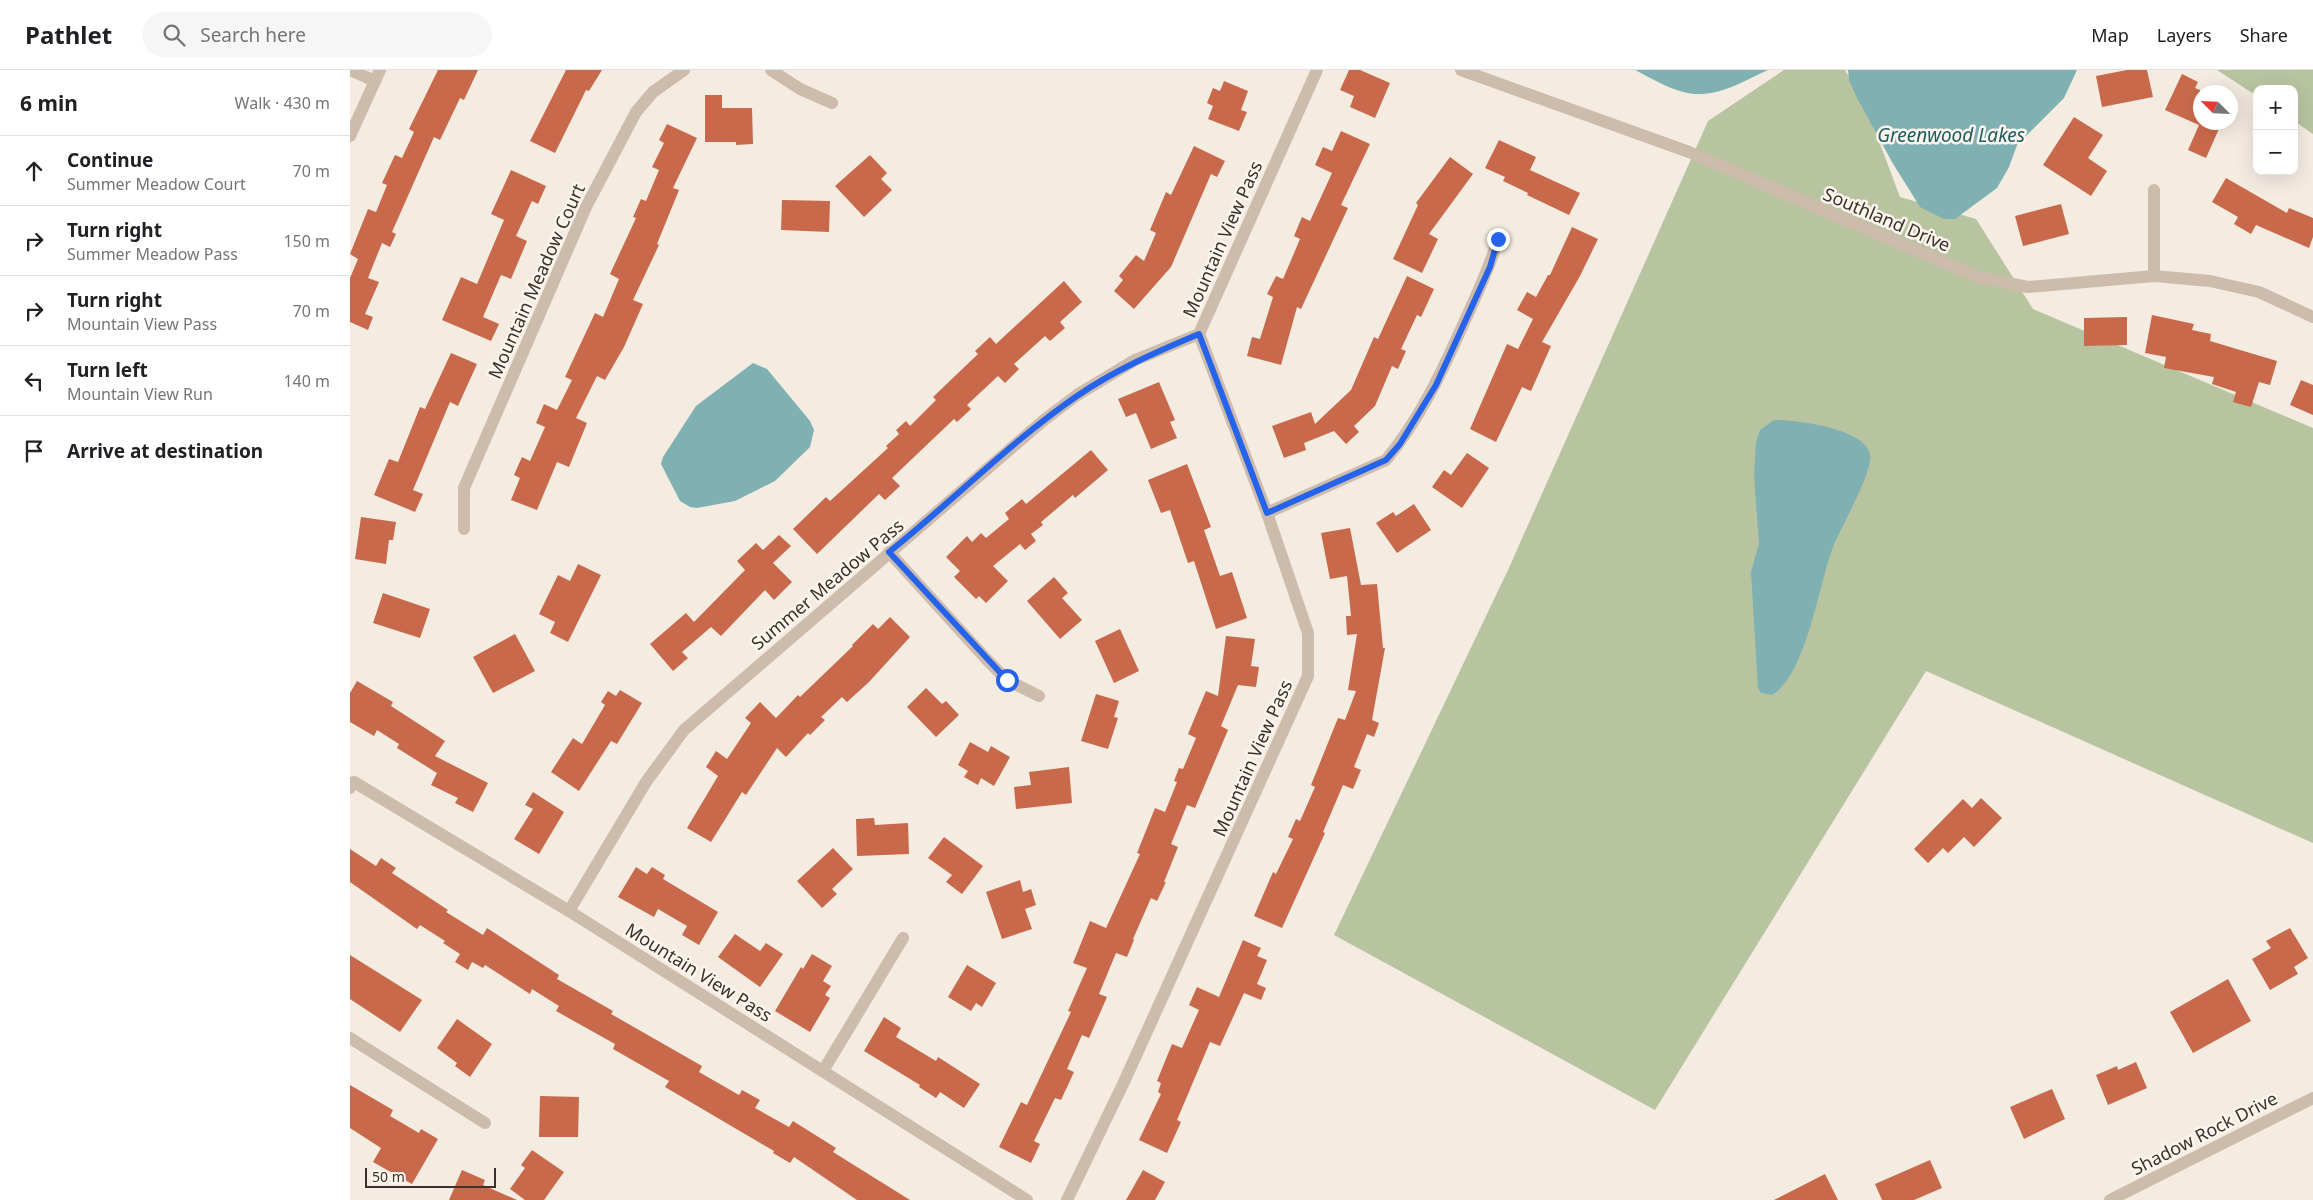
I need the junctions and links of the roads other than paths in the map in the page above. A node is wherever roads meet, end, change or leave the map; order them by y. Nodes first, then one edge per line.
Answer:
1 (350, 70) edge
2 (684, 70) edge
3 (771, 70) edge
4 (1317, 70) edge
5 (1461, 70) edge
6 (377, 76) edge
7 (832, 102) dead end
8 (350, 136) edge
9 (2154, 190) dead end
10 (1498, 239) dead end
11 (2154, 276) junction
12 (2313, 317) edge
13 (1199, 334) junction
14 (1267, 513) junction
15 (464, 529) dead end
16 (889, 552) junction
17 (1039, 696) dead end
18 (350, 788) edge
19 (569, 911) junction
20 (903, 938) dead end
21 (350, 1038) edge
22 (823, 1071) junction
23 (2313, 1098) edge
24 (485, 1123) dead end
25 (1027, 1200) edge
26 (1067, 1200) edge
27 (2110, 1200) edge

1 - 6 street
2 - 15 street, Mountain Meadow Court
3 - 7 street
4 - 13 street, Mountain View Pass
5 - 11 street, Southland Drive
6 - 8 street
9 - 11 street
10 - 14 street
11 - 12 street, Southland Drive
13 - 14 street, Mountain View Pass
13 - 16 street, Summer Meadow Pass
14 - 26 street, Mountain View Pass
16 - 17 street
16 - 19 street, Summer Meadow Pass
18 - 19 street, Mountain View Pass
19 - 22 street, Mountain View Pass
20 - 22 street
21 - 24 street
22 - 25 street, Mountain View Pass
23 - 27 street, Shadow Rock Drive

